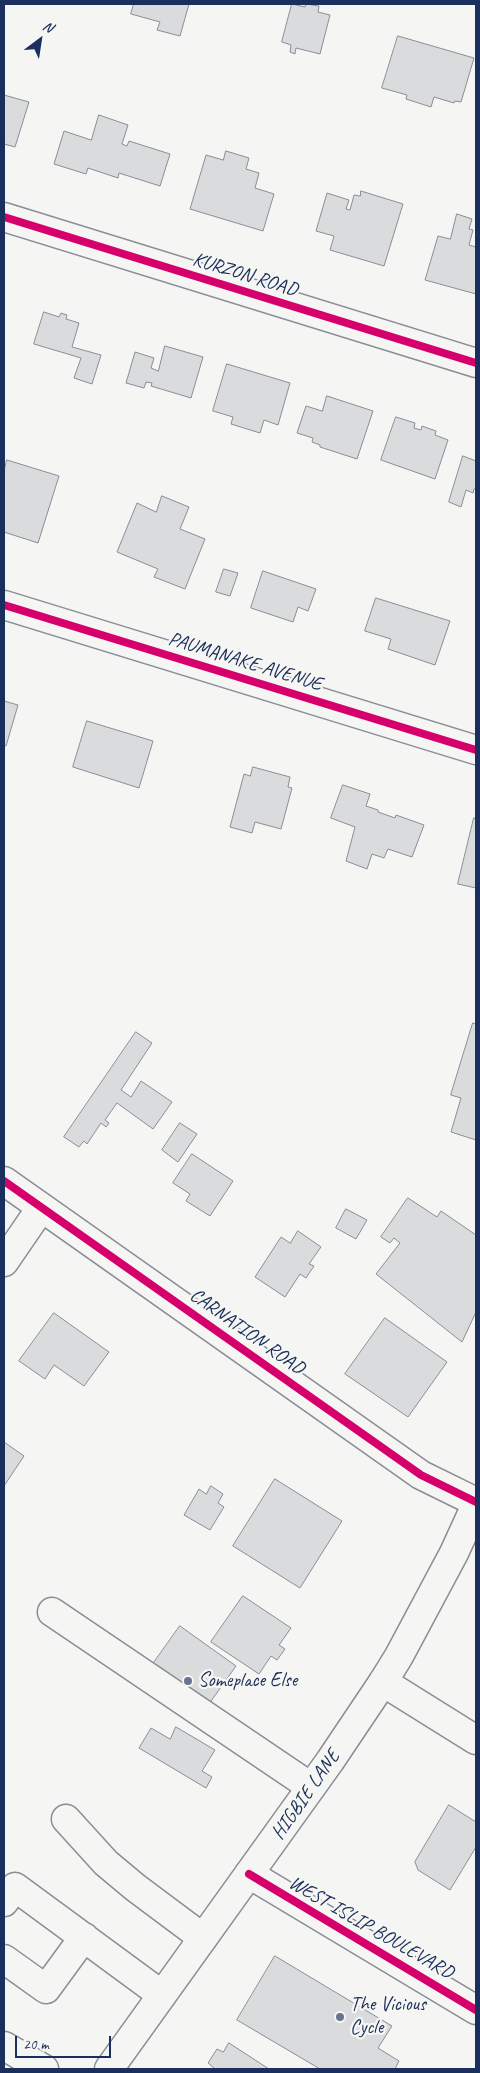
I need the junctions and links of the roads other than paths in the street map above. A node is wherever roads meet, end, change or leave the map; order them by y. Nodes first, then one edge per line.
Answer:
1 (4, 217) edge
2 (476, 363) edge
3 (4, 604) edge
4 (476, 750) edge
5 (4, 1180) edge
6 (42, 1208) junction
7 (4, 1262) edge
8 (476, 1504) edge
9 (52, 1612) dead end
10 (383, 1682) junction
11 (476, 1740) edge
12 (311, 1787) junction
13 (66, 1819) dead end
14 (249, 1874) junction
15 (4, 1902) edge
16 (84, 1937) junction
17 (203, 1938) junction
18 (4, 1959) edge
19 (162, 1995) junction
20 (476, 2010) edge
21 (4, 2046) edge
22 (44, 2069) edge
23 (109, 2069) edge

1 - 2 street, KURZON ROAD
3 - 4 street, PAUMANAKE AVENUE
5 - 6 street, CARNATION ROAD
6 - 7 street
6 - 8 street, CARNATION ROAD
8 - 10 street, HIGBIE LANE
9 - 12 street
10 - 11 street
10 - 12 street, HIGBIE LANE
12 - 14 street, HIGBIE LANE
13 - 17 street
14 - 17 street, HIGBIE LANE
14 - 20 street, WEST ISLIP BOULEVARD
15 - 16 street
16 - 18 street
16 - 19 street
17 - 19 street, HIGBIE LANE
19 - 23 street, HIGBIE LANE
21 - 22 street

